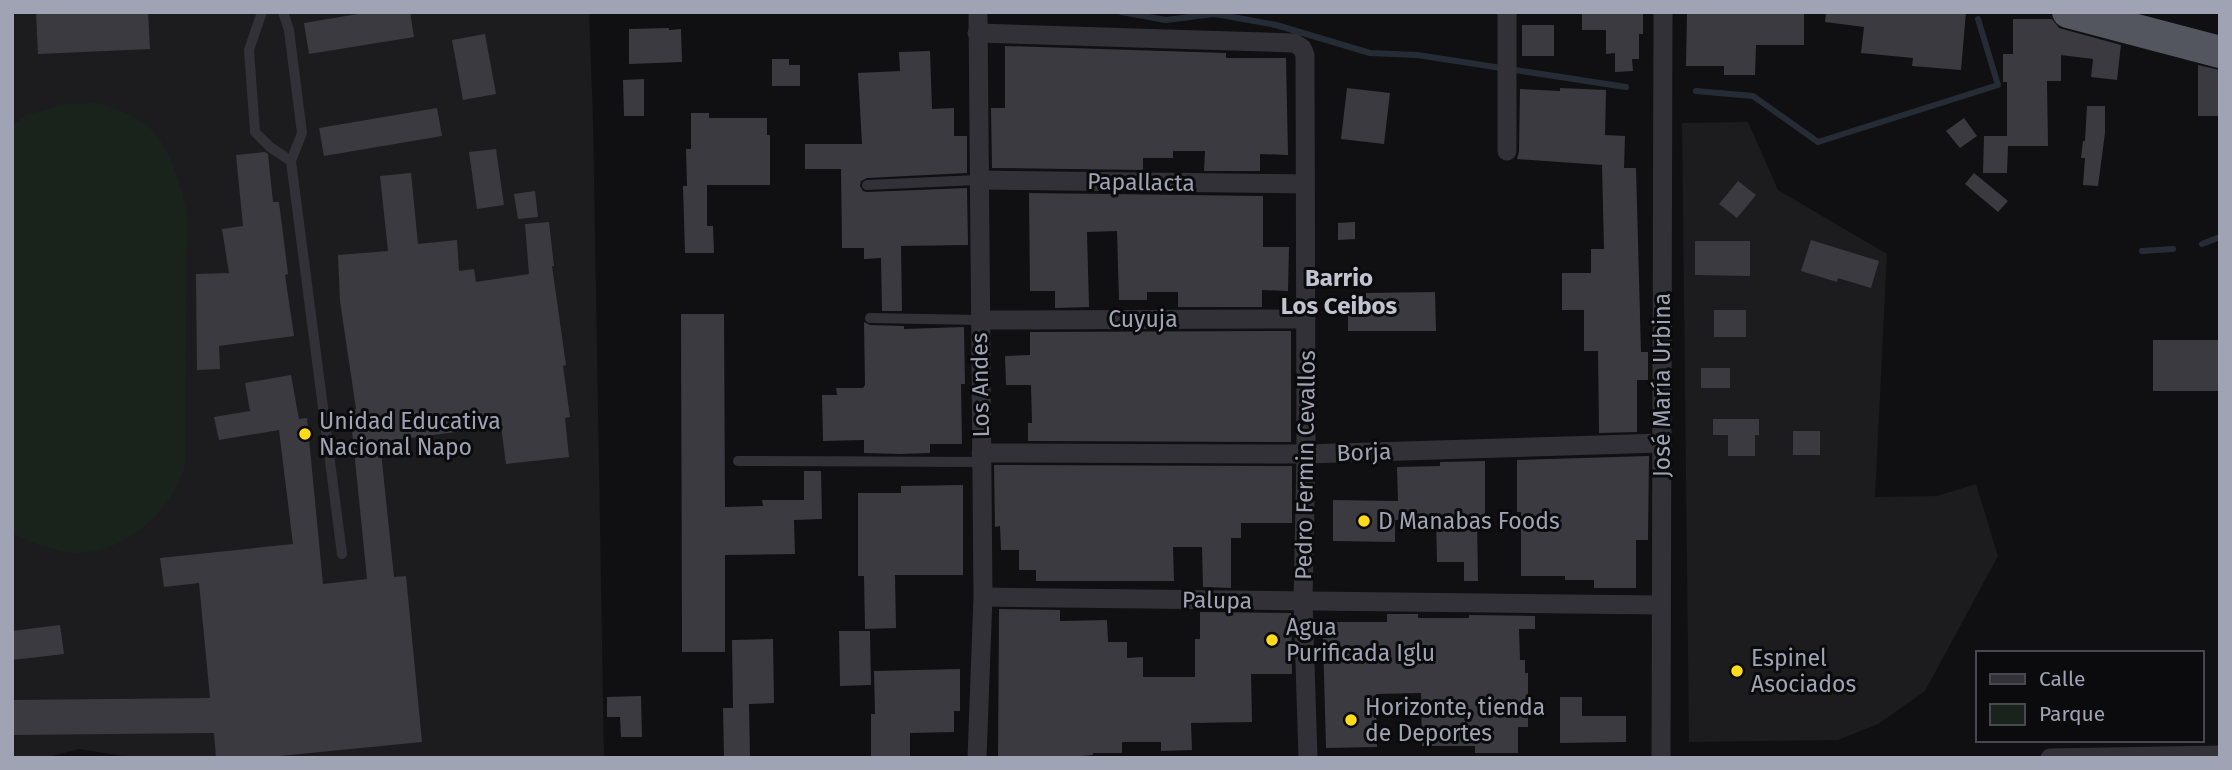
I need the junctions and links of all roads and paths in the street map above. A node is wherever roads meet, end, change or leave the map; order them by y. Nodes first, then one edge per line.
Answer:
1 (262, 12) edge
2 (283, 12) edge
3 (1507, 12) edge
4 (1663, 12) edge
5 (2068, 12) edge
6 (2155, 12) edge
7 (977, 24) edge
8 (2220, 29) edge
9 (2220, 52) edge
10 (1507, 151) dead end
11 (291, 161) junction
12 (978, 180) junction
13 (867, 184) dead end
14 (1305, 184) junction
15 (870, 318) dead end
16 (1306, 319) junction
17 (979, 320) junction
18 (1662, 443) junction
19 (1307, 454) junction
20 (981, 458) junction
21 (738, 461) dead end
22 (342, 554) dead end
23 (984, 597) junction
24 (1303, 601) junction
25 (1661, 605) junction
26 (2220, 755) edge
27 (977, 758) edge
28 (1308, 758) edge
29 (1661, 758) edge
30 (2050, 758) edge

1 - 11 lane
2 - 11 lane
3 - 10 street
4 - 18 street, José María Urbina
5 - 9 highway
6 - 8 highway
7 - 12 street, Los Andes
7 - 14 street, Pedro Fermin Cevallos
11 - 22 lane
12 - 13 lane
12 - 14 street, Papallacta
12 - 17 street, Los Andes
14 - 16 street, Pedro Fermin Cevallos
15 - 17 lane
16 - 17 street, Cuyuja
16 - 19 street, Pedro Fermin Cevallos
17 - 20 street, Los Andes
18 - 19 street, Borja
18 - 25 street, José María Urbina
19 - 20 street, Borja
19 - 24 street, Pedro Fermin Cevallos
20 - 21 lane
20 - 23 street, Los Andes
23 - 24 street, Palupa
23 - 27 street, Los Andes
24 - 25 street, Palupa
24 - 28 street, Pedro Fermin Cevallos
25 - 29 street, José María Urbina
26 - 30 street

